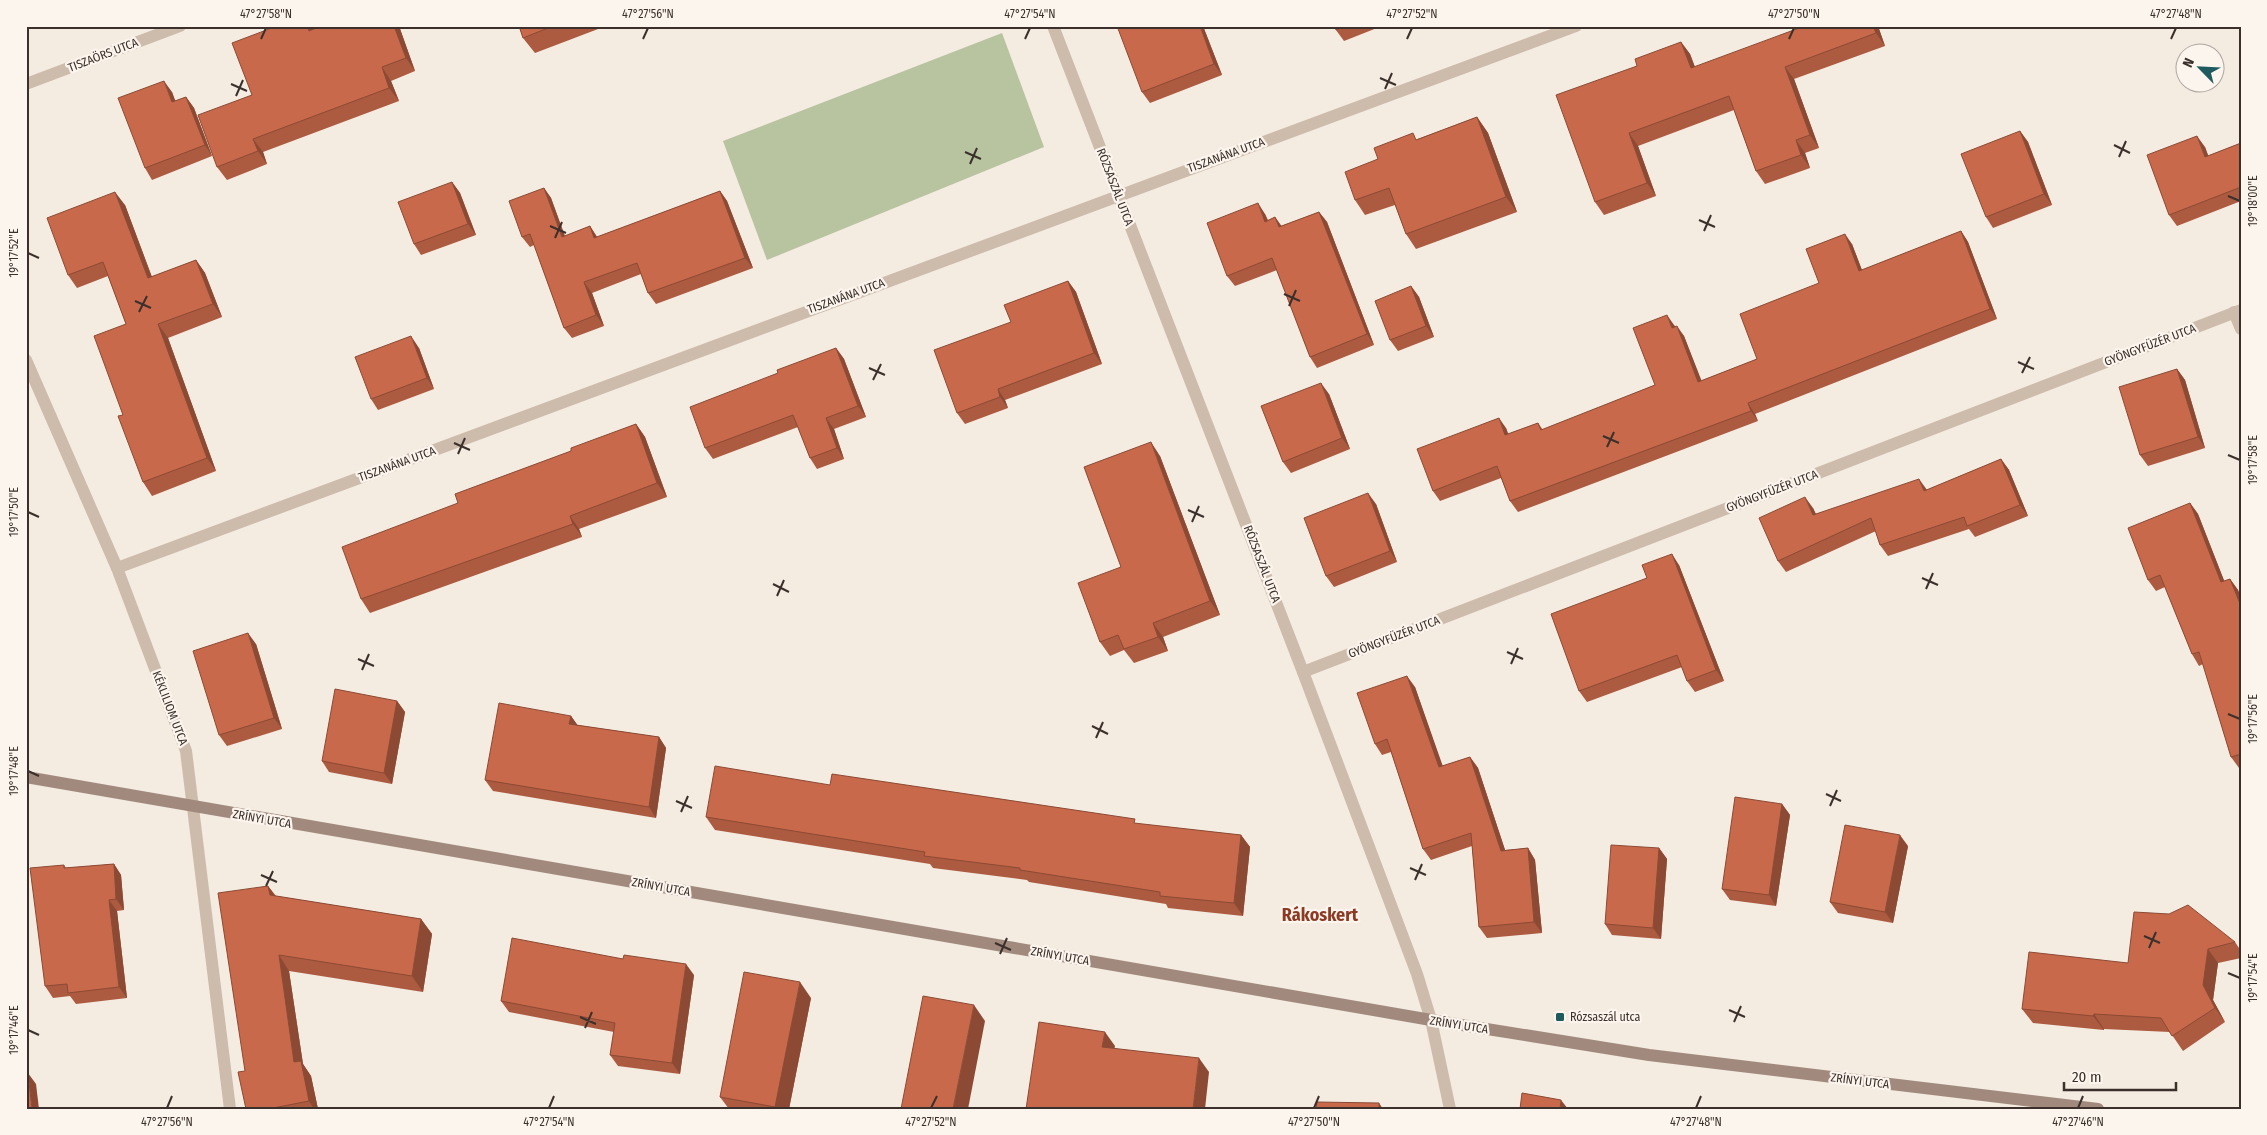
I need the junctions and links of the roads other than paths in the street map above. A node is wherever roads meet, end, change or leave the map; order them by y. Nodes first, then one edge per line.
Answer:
1 (180, 26) edge
2 (1053, 26) edge
3 (1576, 26) edge
4 (26, 84) edge
5 (1119, 195) junction
6 (2238, 311) edge
7 (2241, 329) edge
8 (26, 360) edge
9 (117, 568) junction
10 (1303, 672) junction
11 (26, 777) edge
12 (192, 807) junction
13 (1431, 1020) junction
14 (230, 1109) edge
15 (1450, 1109) edge
16 (2098, 1109) edge

1 - 4 street, TISZAÖRS UTCA
2 - 5 street, RÓZSASZÁL UTCA
3 - 5 street, TISZANÁNA UTCA
5 - 9 street, TISZANÁNA UTCA
5 - 10 street, RÓZSASZÁL UTCA
6 - 7 street
6 - 10 street, GYÖNGYFÜZÉR UTCA
8 - 9 street, KÉKLILIOM UTCA
9 - 12 street, KÉKLILIOM UTCA
10 - 13 street, RÓZSASZÁL UTCA
11 - 12 main road, ZRÍNYI UTCA
12 - 13 main road, ZRÍNYI UTCA
12 - 14 street, KÉKLILIOM UTCA
13 - 15 street, RÓZSASZÁL UTCA
13 - 16 main road, ZRÍNYI UTCA

